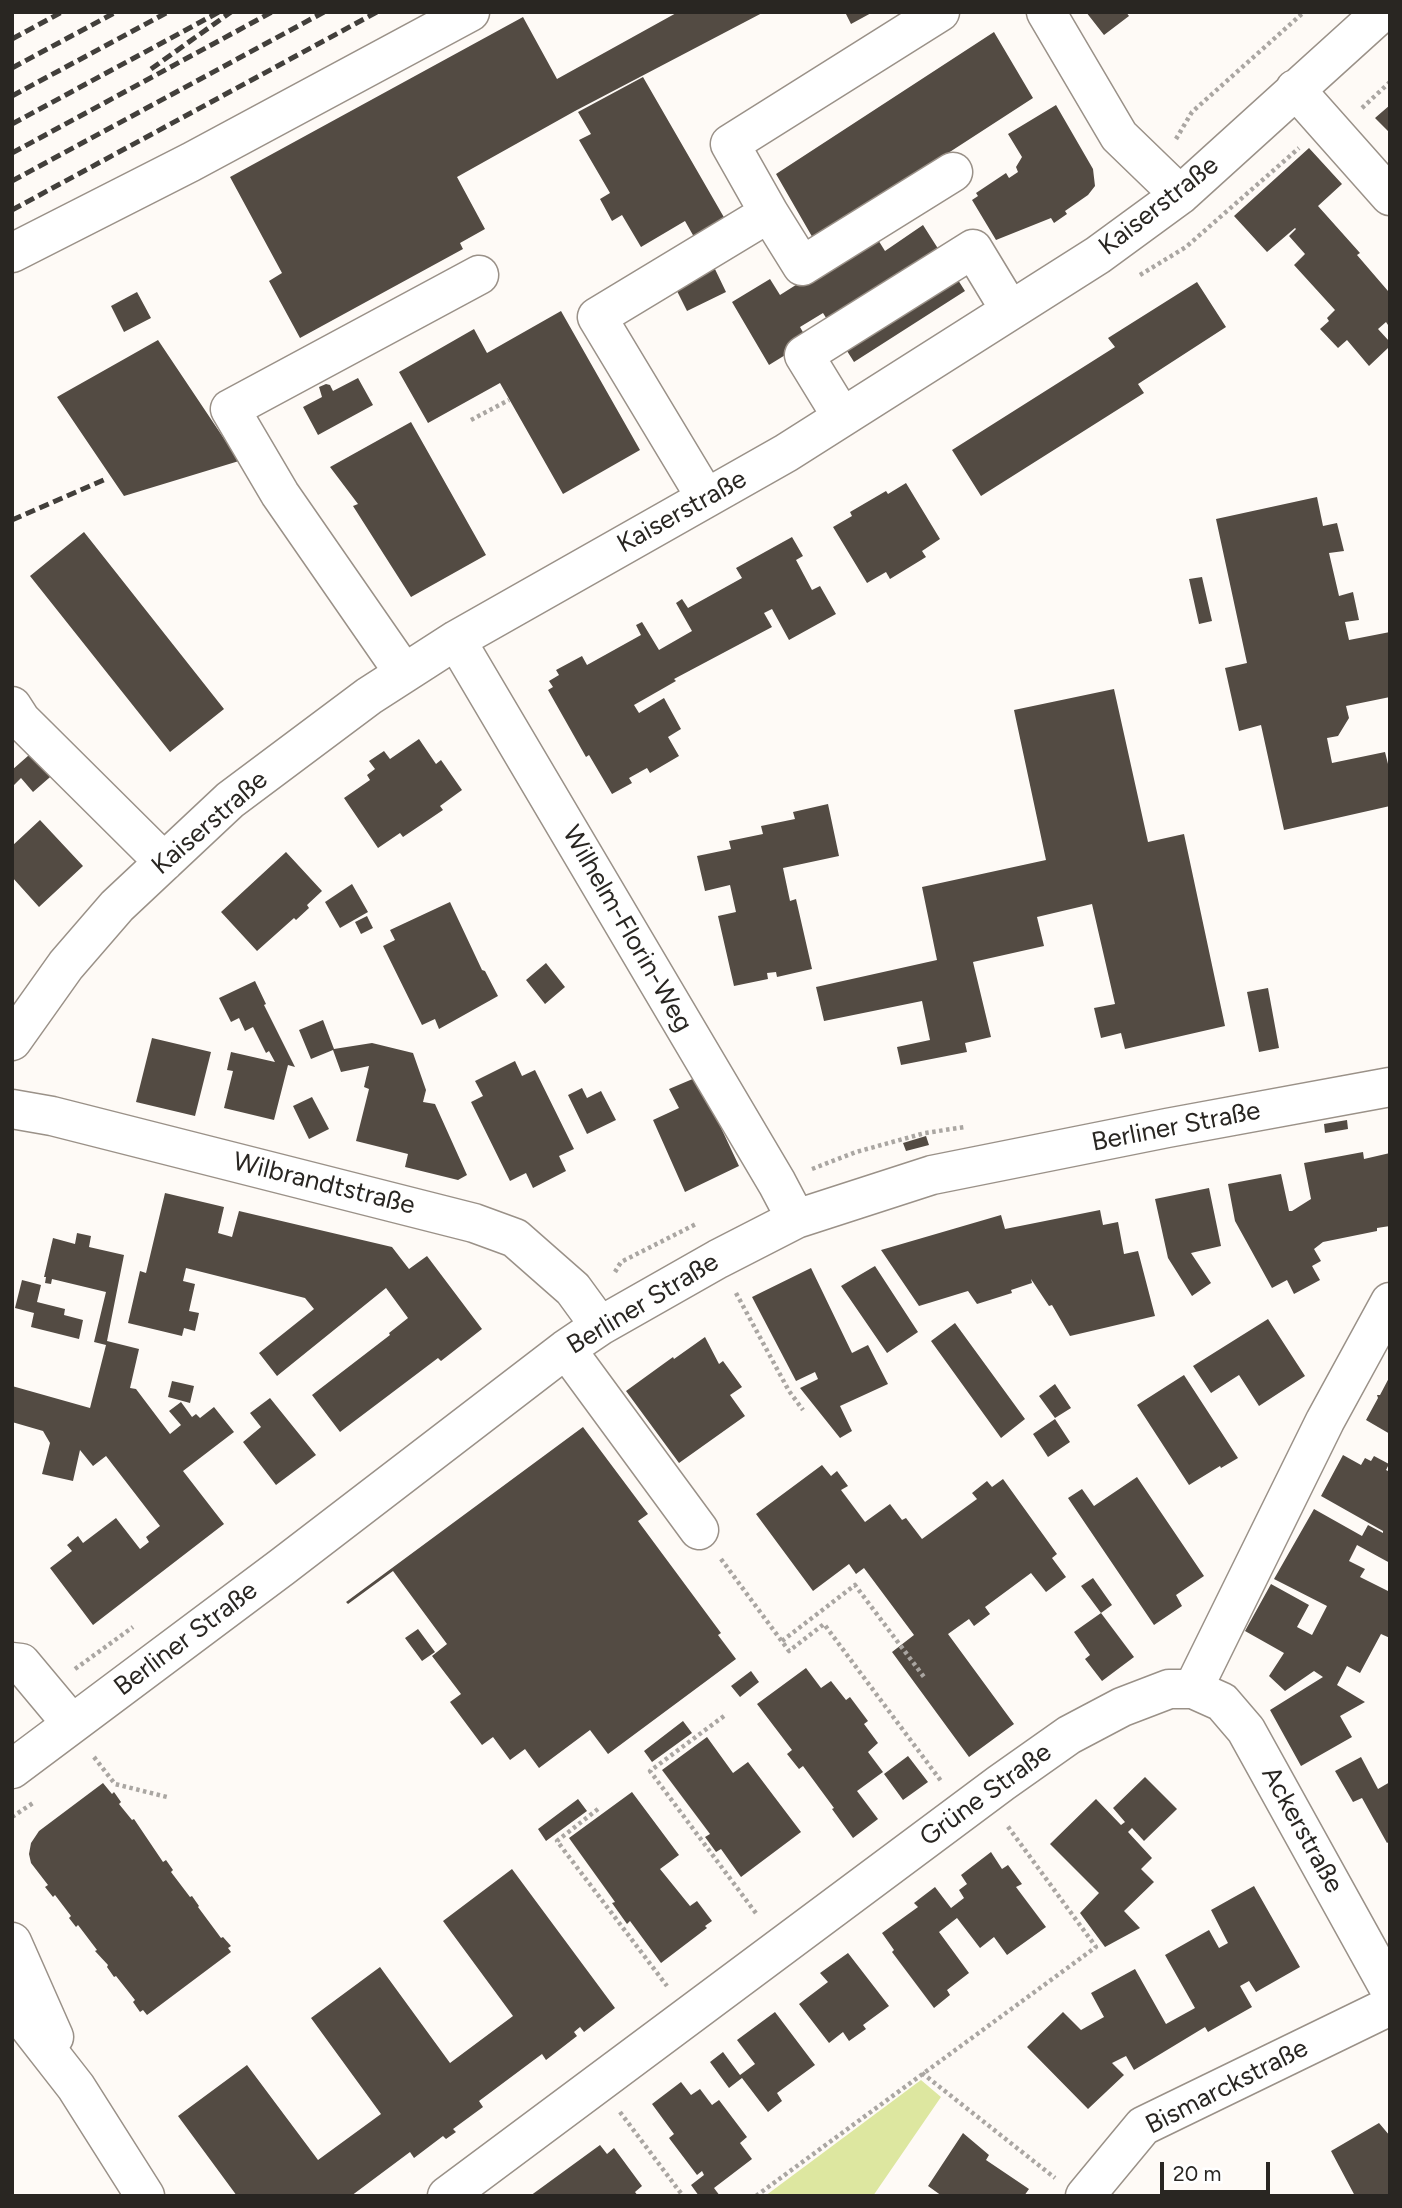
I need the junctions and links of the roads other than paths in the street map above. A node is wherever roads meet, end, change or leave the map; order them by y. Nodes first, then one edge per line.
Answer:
1 (470, 12) edge
2 (940, 12) edge
3 (1046, 12) edge
4 (1381, 12) edge
5 (433, 26) edge
6 (1295, 89) junction
7 (953, 172) dead end
8 (1180, 195) junction
9 (1390, 196) edge
10 (769, 213) junction
11 (12, 253) edge
12 (480, 275) dead end
13 (1010, 310) junction
14 (842, 418) junction
15 (706, 498) junction
16 (456, 640) junction
17 (404, 674) junction
18 (12, 706) edge
19 (164, 862) junction
20 (12, 1041) edge
21 (1390, 1087) edge
22 (12, 1109) edge
23 (796, 1219) junction
24 (1390, 1302) edge
25 (600, 1326) junction
26 (566, 1349) junction
27 (699, 1530) road end
28 (12, 1661) edge
29 (1193, 1689) junction
30 (72, 1724) junction
31 (12, 1769) edge
32 (12, 1942) edge
33 (1390, 1990) edge
34 (12, 2005) edge
35 (1390, 2006) edge
36 (76, 2087) junction
37 (1071, 2188) edge
38 (145, 2196) edge
39 (447, 2196) edge

1 - 5 street
2 - 10 street
3 - 8 street
4 - 6 street, Kaiserstraße
5 - 11 street
6 - 8 street, Kaiserstraße
6 - 9 street
7 - 10 street
8 - 13 street, Kaiserstraße
10 - 15 street
12 - 17 street
13 - 14 street, Kaiserstraße
13 - 14 street
14 - 15 street, Kaiserstraße
15 - 16 street, Kaiserstraße
16 - 17 street, Kaiserstraße
16 - 23 street, Wilhelm-Florin-Weg
17 - 19 street, Kaiserstraße
18 - 19 street
19 - 20 street, Kaiserstraße
21 - 23 street, Berliner Straße
22 - 25 street, Wilbrandtstraße
23 - 25 street, Berliner Straße
24 - 29 street
25 - 26 street, Berliner Straße
26 - 27 street
26 - 30 street, Berliner Straße
28 - 30 street
29 - 33 street, Ackerstraße
29 - 39 street, Grüne Straße
30 - 31 street, Berliner Straße
32 - 36 street
34 - 36 street
35 - 37 street, Bismarckstraße
36 - 38 street

